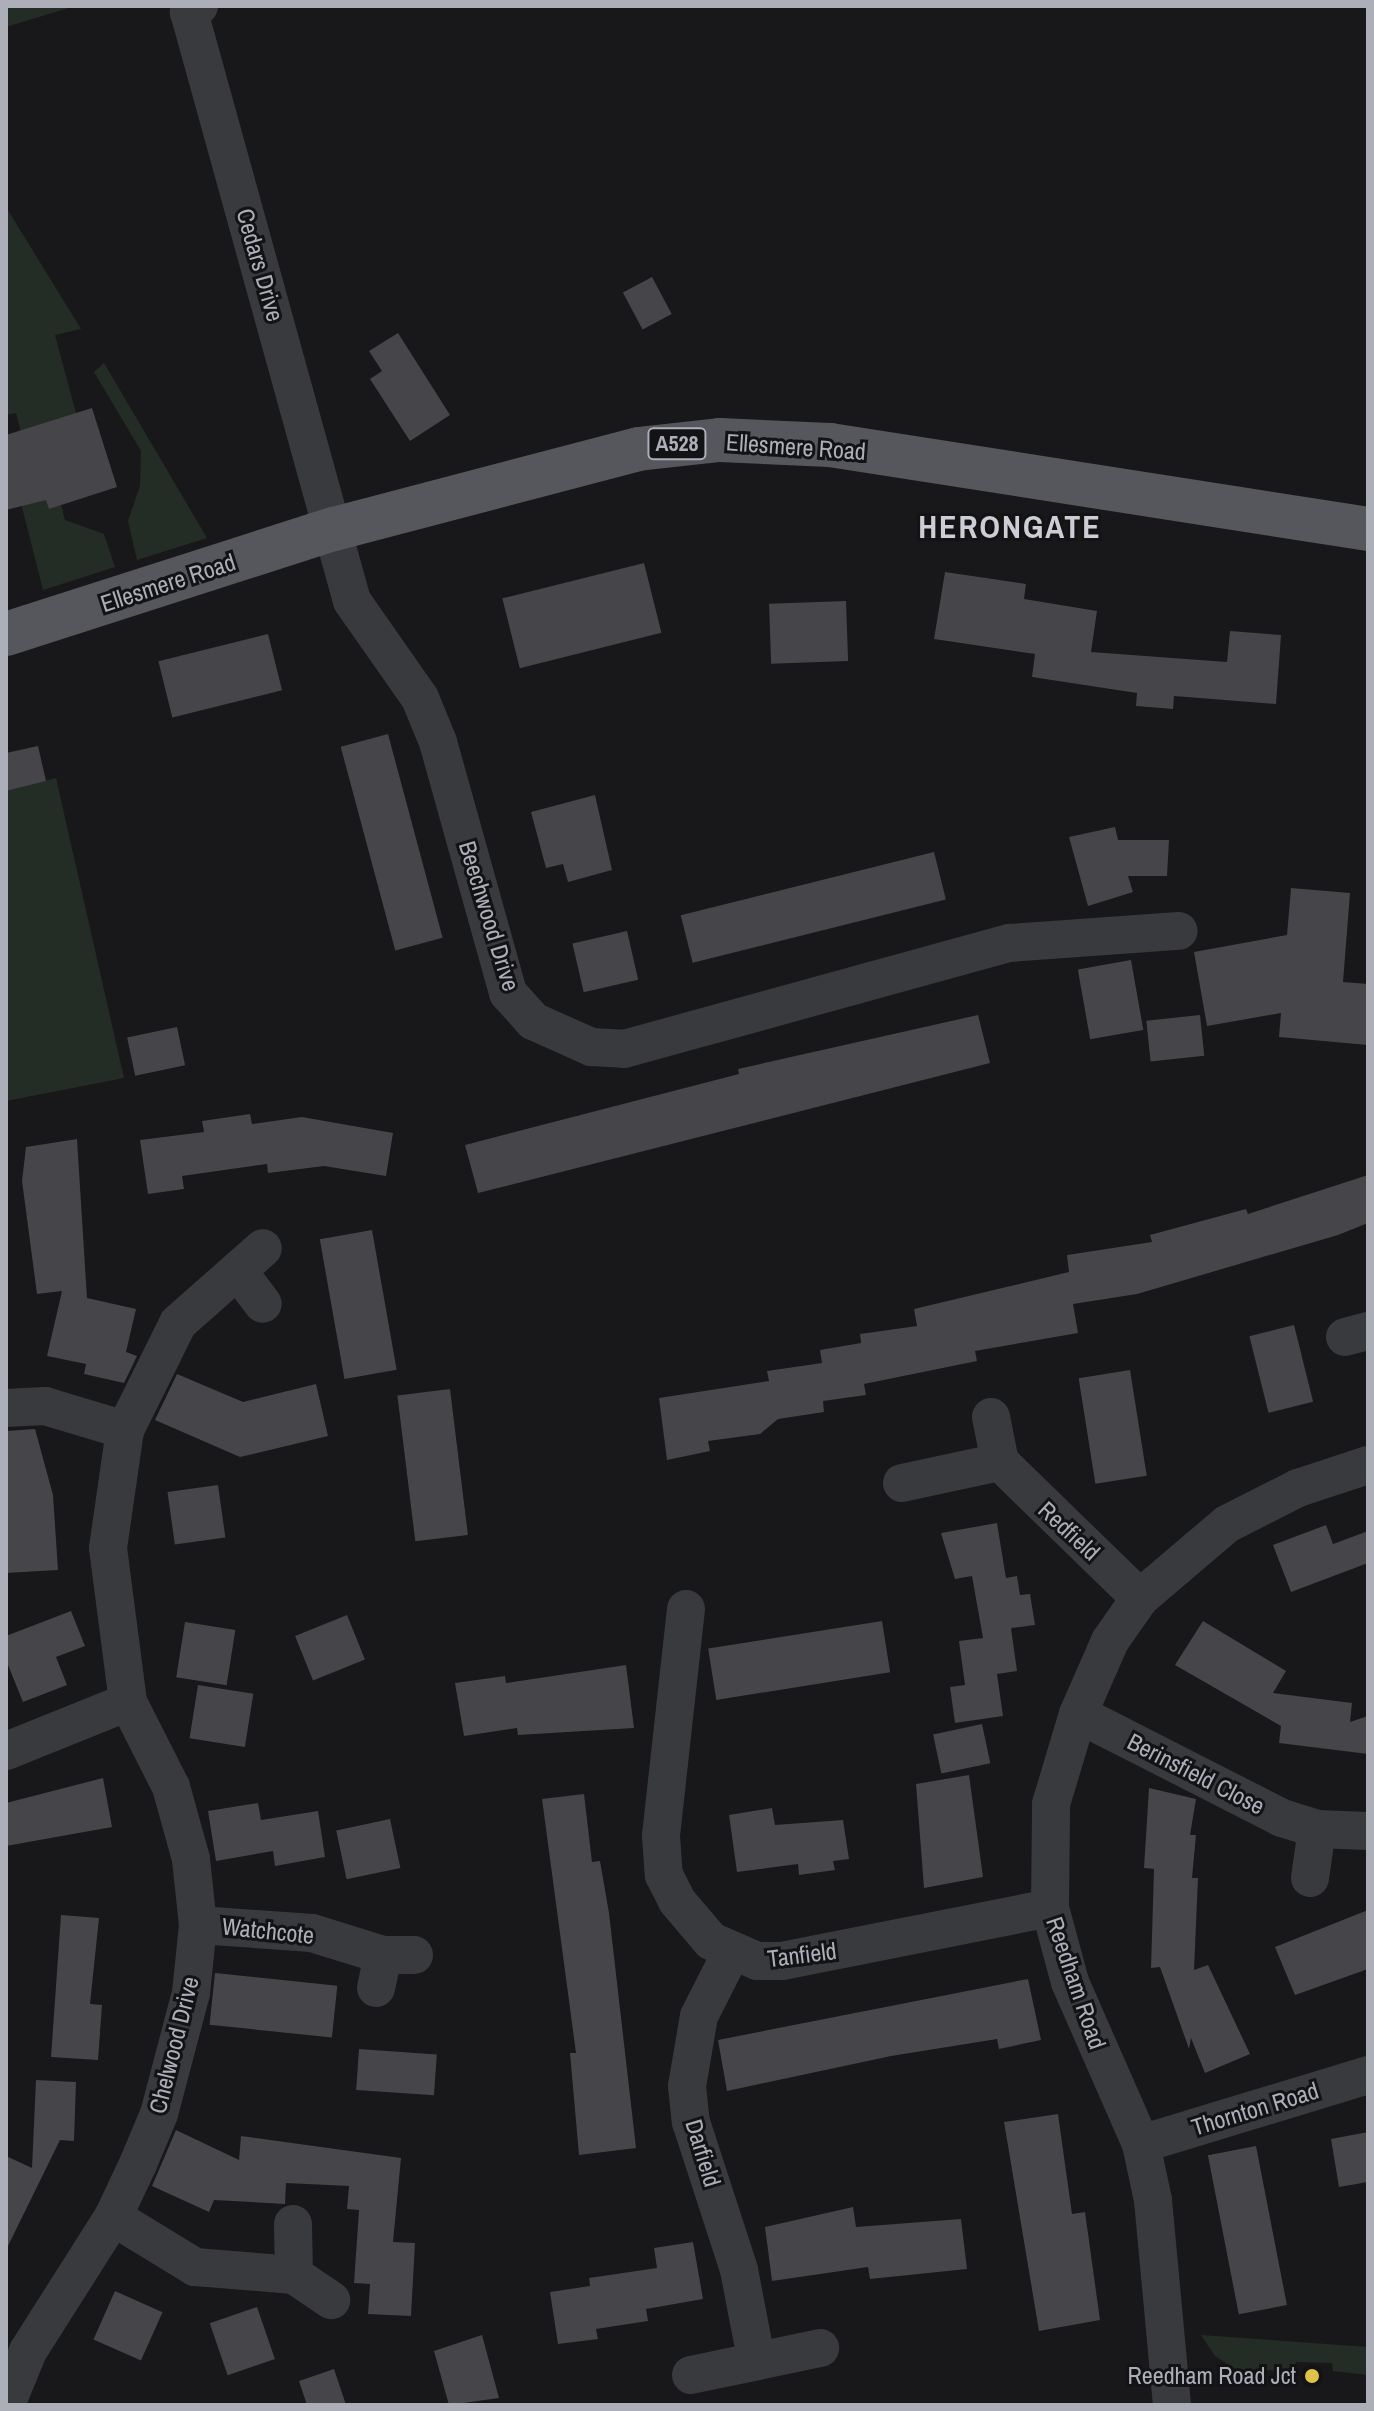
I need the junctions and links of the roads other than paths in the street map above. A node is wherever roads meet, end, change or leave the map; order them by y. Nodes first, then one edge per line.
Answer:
1 (192, 8) edge
2 (334, 529) junction
3 (1368, 529) edge
4 (6, 634) edge
5 (1179, 931) dead end
6 (263, 1304) dead end
7 (6, 1408) edge
8 (991, 1417) dead end
9 (125, 1430) junction
10 (1000, 1462) junction
11 (1368, 1465) edge
12 (902, 1483) dead end
13 (1140, 1598) junction
14 (686, 1609) dead end
15 (128, 1702) junction
16 (1078, 1714) junction
17 (6, 1751) edge
18 (1317, 1829) junction
19 (1368, 1831) edge
20 (1310, 1878) dead end
21 (1050, 1908) junction
22 (198, 1925) junction
23 (731, 1953) junction
24 (391, 1966) dead end
25 (1368, 2075) edge
26 (1141, 2144) junction
27 (113, 2217) junction
28 (293, 2224) dead end
29 (294, 2275) junction
30 (331, 2300) dead end
31 (820, 2348) dead end
32 (756, 2358) junction
33 (691, 2375) dead end
34 (6, 2405) edge
35 (1172, 2405) edge

1 - 2 street, Cedars Drive
2 - 3 main road, Ellesmere Road / A528
2 - 4 main road, Ellesmere Road / A528
2 - 5 street, Beechwood Drive
6 - 9 street, Chelwood Drive
7 - 9 street
8 - 10 street
9 - 15 street, Chelwood Drive
10 - 12 street
10 - 13 street, Redfield
11 - 13 street, Reedham Road
13 - 16 street, Reedham Road
14 - 23 street, Tanfield
15 - 17 street
15 - 22 street, Chelwood Drive
16 - 18 street, Berinsfield Close
16 - 21 street, Reedham Road
18 - 19 street, Berinsfield Close
18 - 20 street
21 - 23 street, Tanfield
21 - 26 street, Reedham Road
22 - 24 street, Watchcote
22 - 27 street, Chelwood Drive
23 - 32 street, Darfield
25 - 26 street, Thornton Road
26 - 35 street, Reedham Road
27 - 29 street
27 - 34 street, Chelwood Drive
28 - 29 street
29 - 30 street
31 - 32 street
32 - 33 street

